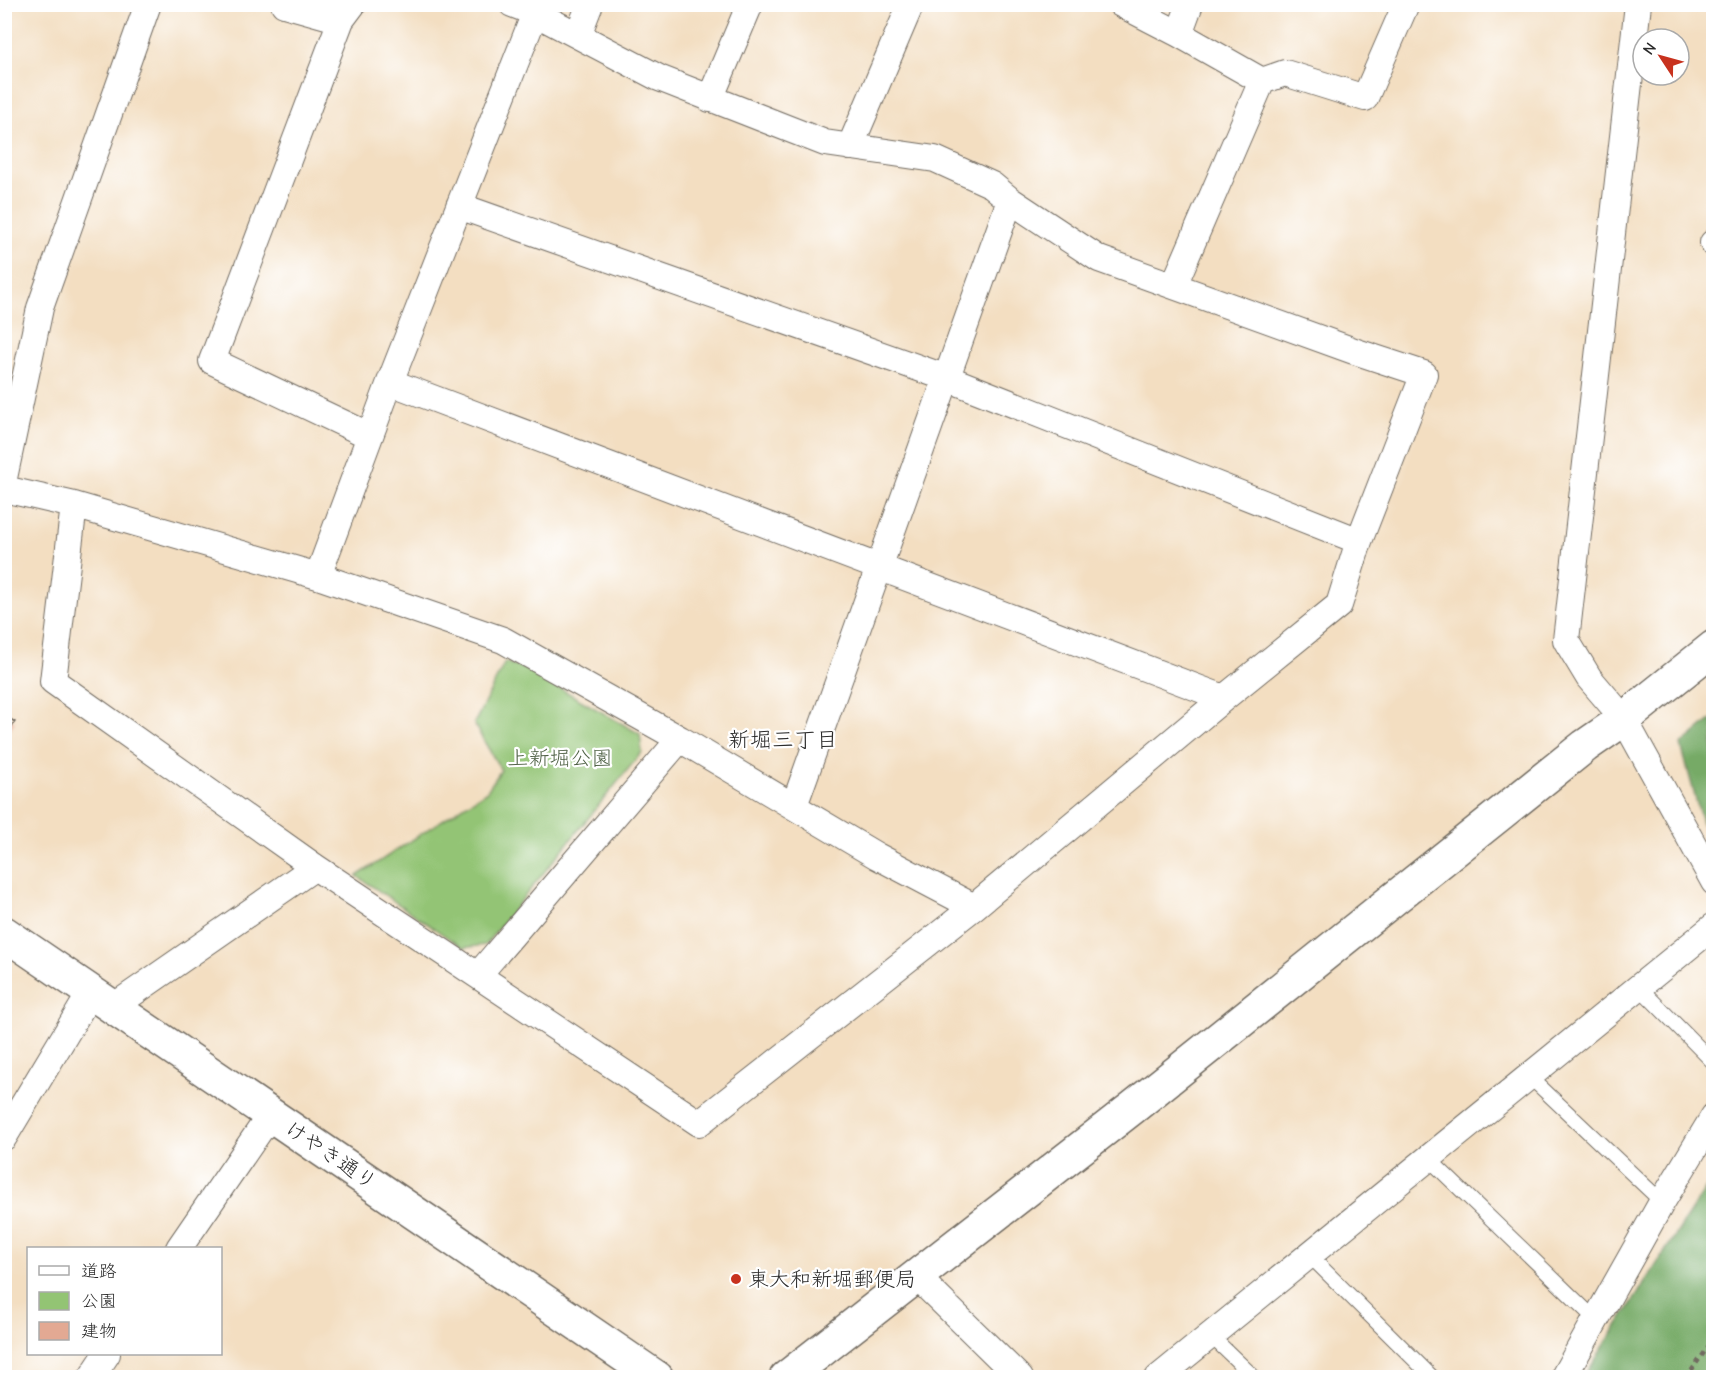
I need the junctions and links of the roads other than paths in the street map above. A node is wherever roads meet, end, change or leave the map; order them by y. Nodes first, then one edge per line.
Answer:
1 (148, 4) edge
2 (284, 4) edge
3 (590, 4) edge
4 (750, 4) edge
5 (910, 4) edge
6 (1120, 4) edge
7 (1190, 4) edge
8 (1406, 4) edge
9 (1638, 4) edge
10 (524, 9) edge
11 (347, 12) edge
12 (1179, 34) junction
13 (578, 35) junction
14 (1262, 81) junction
15 (710, 99) junction
16 (850, 147) junction
17 (1010, 200) junction
18 (459, 206) junction
19 (1174, 285) junction
20 (947, 378) junction
21 (390, 382) junction
22 (370, 436) junction
23 (4, 478) edge
24 (4, 489) edge
25 (74, 505) junction
26 (1359, 541) junction
27 (880, 567) junction
28 (318, 576) junction
29 (1713, 646) edge
30 (1224, 698) junction
31 (1624, 718) junction
32 (680, 739) junction
33 (794, 806) junction
34 (315, 867) junction
35 (1713, 882) edge
36 (974, 907) junction
37 (1713, 926) edge
38 (4, 933) edge
39 (478, 975) junction
40 (1639, 987) junction
41 (102, 1000) junction
42 (1713, 1063) edge
43 (1529, 1076) junction
44 (271, 1114) junction
45 (1713, 1116) edge
46 (4, 1137) edge
47 (1428, 1158) junction
48 (1662, 1202) junction
49 (180, 1247) edge
50 (1309, 1255) junction
51 (916, 1276) junction
52 (1596, 1320) junction
53 (1210, 1335) junction
54 (106, 1355) edge
55 (91, 1377) edge
56 (657, 1377) edge
57 (786, 1377) edge
58 (1020, 1377) edge
59 (1158, 1377) edge
60 (1255, 1377) edge
61 (1433, 1377) edge
62 (1563, 1377) edge

1 - 23 street
2 - 11 street
3 - 13 street
4 - 15 street
5 - 16 street
6 - 12 street
7 - 12 street
8 - 14 street
9 - 31 street
10 - 13 street
10 - 18 street
11 - 22 street
12 - 14 street
13 - 15 street
14 - 19 street
15 - 16 street
16 - 17 street
17 - 19 street
17 - 20 street
18 - 20 street
18 - 21 street
19 - 26 street
20 - 26 street
20 - 27 street
21 - 22 street
21 - 27 street
22 - 28 street
24 - 25 street
25 - 28 street
25 - 34 street
26 - 30 street
27 - 30 street
27 - 33 street
28 - 32 street
29 - 31 street
30 - 36 street
31 - 35 street
31 - 51 street
32 - 33 street
32 - 39 street
33 - 36 street
34 - 39 street
34 - 41 street
36 - 39 street
37 - 40 street
38 - 41 street, けやき通り
40 - 42 lane
40 - 43 street
41 - 44 street, けやき通り
41 - 46 street
43 - 47 street
43 - 48 lane
44 - 49 street
44 - 56 street, けやき通り
45 - 48 street
47 - 50 street
47 - 52 lane
48 - 52 street
50 - 53 street
50 - 61 lane
51 - 57 street
51 - 58 street
52 - 62 street
53 - 59 street
53 - 60 lane
54 - 55 street

